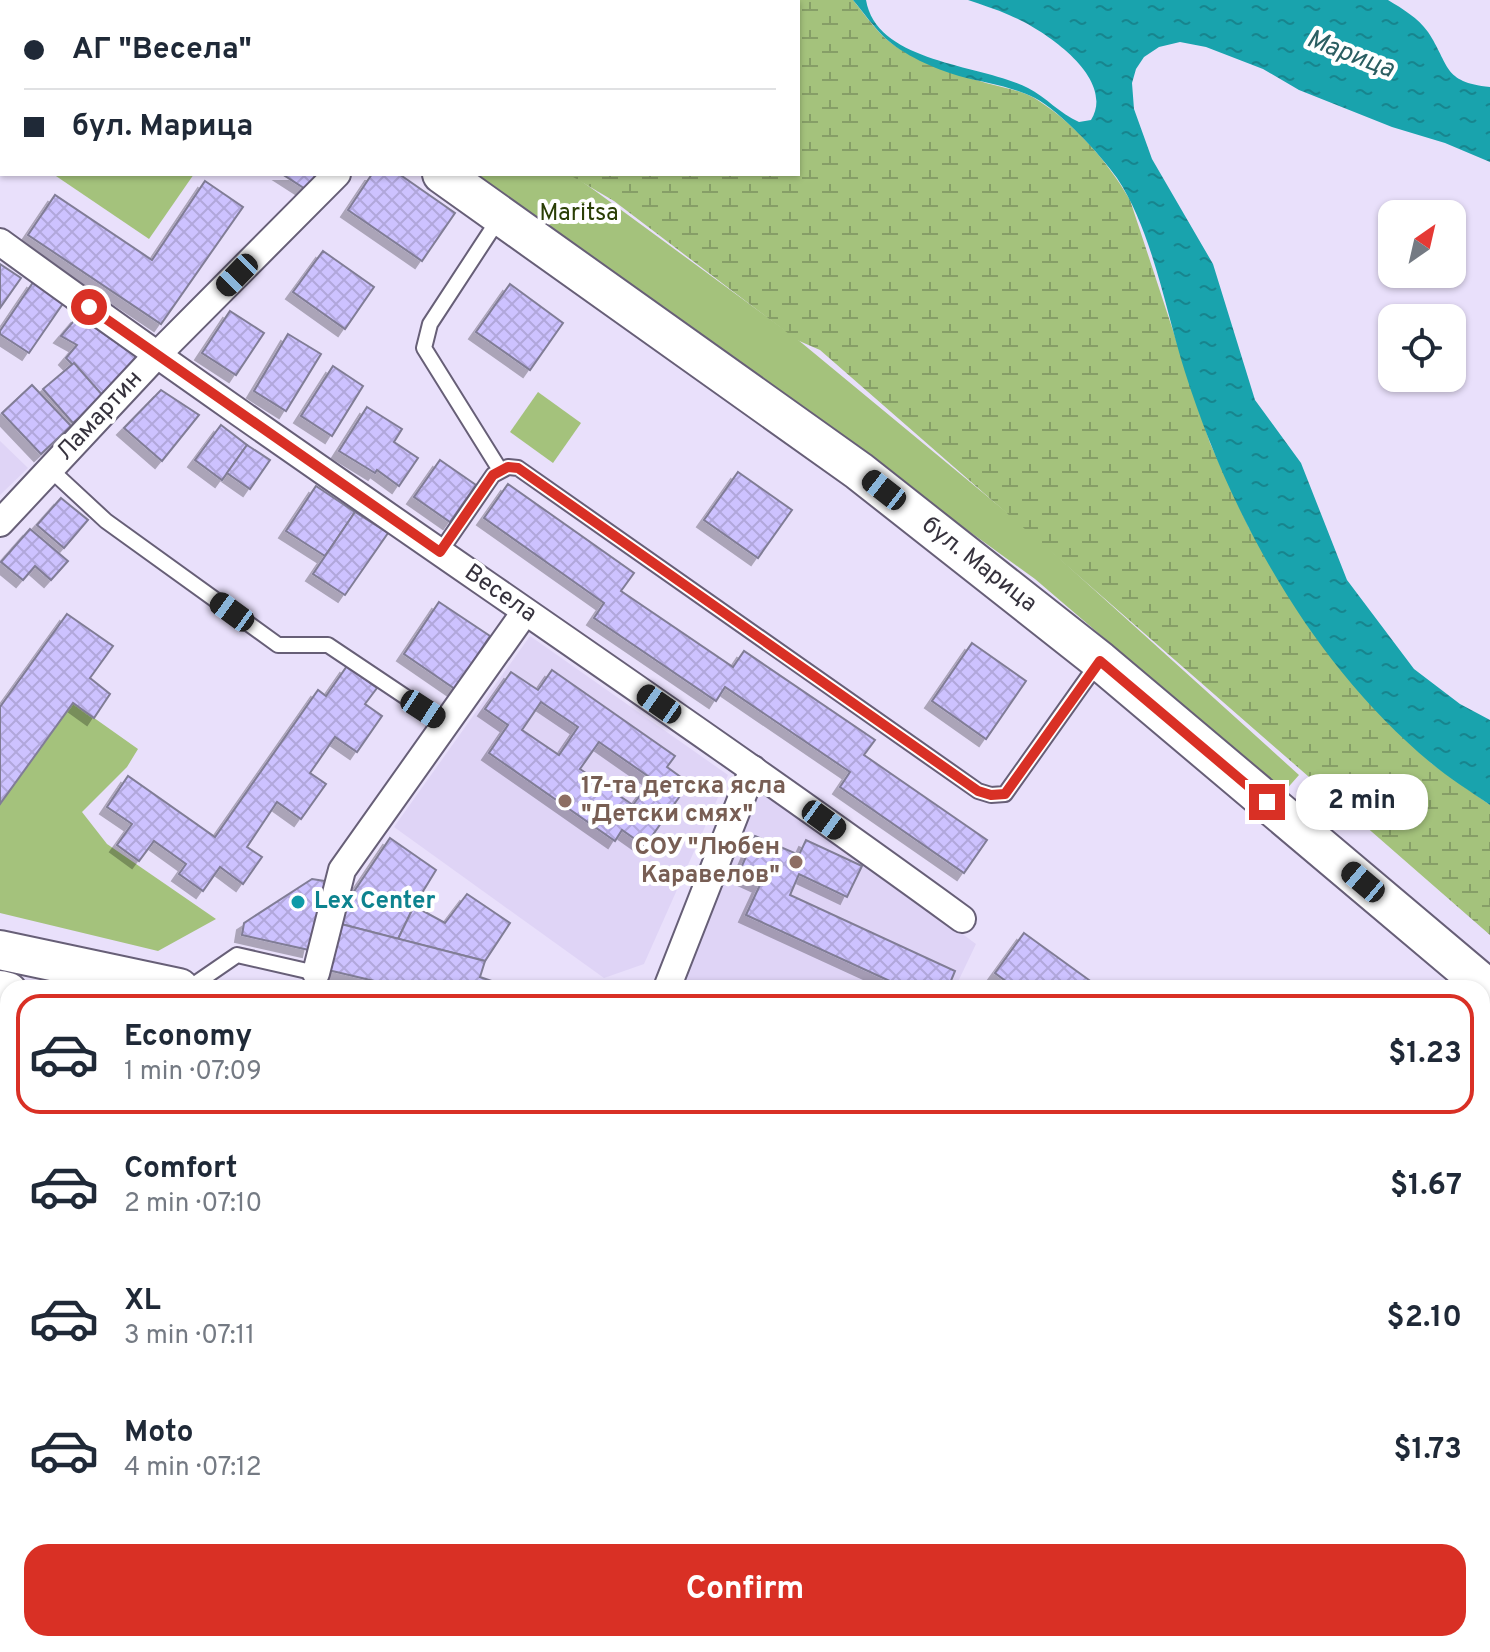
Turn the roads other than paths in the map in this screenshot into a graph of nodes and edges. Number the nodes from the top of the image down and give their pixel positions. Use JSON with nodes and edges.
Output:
{"nodes":[{"id":1,"x":335,"y":176,"type":"edge"},
{"id":2,"x":445,"y":176,"type":"edge"},
{"id":3,"x":501,"y":217,"type":"junction"},
{"id":4,"x":0,"y":242,"type":"edge"},
{"id":5,"x":156,"y":356,"type":"junction"},
{"id":6,"x":51,"y":470,"type":"junction"},
{"id":7,"x":500,"y":470,"type":"junction"},
{"id":8,"x":0,"y":523,"type":"edge"},
{"id":9,"x":440,"y":552,"type":"junction"},
{"id":10,"x":525,"y":612,"type":"junction"},
{"id":11,"x":1100,"y":661,"type":"junction"},
{"id":12,"x":446,"y":724,"type":"junction"},
{"id":13,"x":753,"y":769,"type":"junction"},
{"id":14,"x":962,"y":919,"type":"dead end"},
{"id":15,"x":0,"y":950,"type":"edge"},
{"id":16,"x":316,"y":973,"type":"joint"},
{"id":17,"x":141,"y":980,"type":"edge"},
{"id":18,"x":201,"y":980,"type":"edge"},
{"id":19,"x":670,"y":980,"type":"edge"},
{"id":20,"x":1478,"y":980,"type":"edge"}],
"edges":[{"from":1,"to":5,"type":"street","name":"Ламартин"},
{"from":2,"to":3,"type":"street","name":"бул. Марица"},
{"from":3,"to":7,"type":"lane"},
{"from":3,"to":11,"type":"street","name":"бул. Марица"},
{"from":4,"to":5,"type":"street","name":"Весела"},
{"from":5,"to":6,"type":"street","name":"Ламартин"},
{"from":5,"to":9,"type":"street","name":"Весела"},
{"from":6,"to":8,"type":"street","name":"Ламартин"},
{"from":6,"to":12,"type":"lane"},
{"from":7,"to":9,"type":"lane"},
{"from":7,"to":11,"type":"lane"},
{"from":9,"to":10,"type":"street","name":"Весела"},
{"from":10,"to":12,"type":"street"},
{"from":10,"to":13,"type":"street","name":"Весела"},
{"from":11,"to":20,"type":"street","name":"бул. Марица"},
{"from":12,"to":16,"type":"street"},
{"from":13,"to":14,"type":"street","name":"Весела"},
{"from":13,"to":19,"type":"street"},
{"from":15,"to":17,"type":"street"},
{"from":16,"to":18,"type":"lane"}]}
